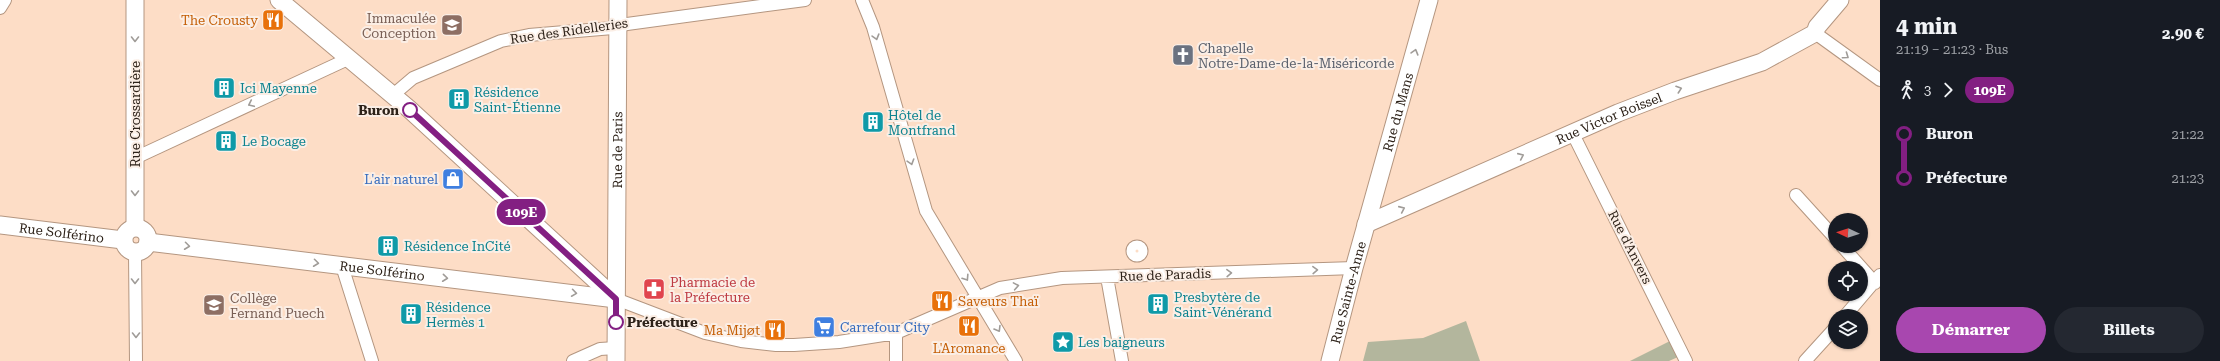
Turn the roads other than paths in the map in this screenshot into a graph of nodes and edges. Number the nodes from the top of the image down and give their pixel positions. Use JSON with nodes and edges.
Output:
{"nodes":[{"id":1,"x":5,"y":0,"type":"edge"},
{"id":2,"x":135,"y":0,"type":"edge"},
{"id":3,"x":279,"y":0,"type":"edge"},
{"id":4,"x":618,"y":0,"type":"edge"},
{"id":5,"x":804,"y":0,"type":"edge"},
{"id":6,"x":862,"y":0,"type":"edge"},
{"id":7,"x":1429,"y":0,"type":"edge"},
{"id":8,"x":1840,"y":0,"type":"edge"},
{"id":9,"x":0,"y":8,"type":"edge"},
{"id":10,"x":618,"y":27,"type":"junction"},
{"id":11,"x":1815,"y":33,"type":"junction"},
{"id":12,"x":350,"y":58,"type":"junction"},
{"id":13,"x":1880,"y":80,"type":"edge"},
{"id":14,"x":393,"y":95,"type":"junction"},
{"id":15,"x":1573,"y":134,"type":"junction"},
{"id":16,"x":135,"y":158,"type":"junction"},
{"id":17,"x":1796,"y":195,"type":"dead end"},
{"id":18,"x":1366,"y":224,"type":"junction"},
{"id":19,"x":0,"y":225,"type":"edge"},
{"id":20,"x":135,"y":227,"type":"junction"},
{"id":21,"x":1828,"y":230,"type":"edge"},
{"id":22,"x":123,"y":240,"type":"junction"},
{"id":23,"x":142,"y":247,"type":"junction"},
{"id":24,"x":1849,"y":253,"type":"edge"},
{"id":25,"x":1136,"y":256,"type":"dead end"},
{"id":26,"x":342,"y":266,"type":"junction"},
{"id":27,"x":1354,"y":268,"type":"junction"},
{"id":28,"x":1138,"y":275,"type":"junction"},
{"id":29,"x":1107,"y":277,"type":"junction"},
{"id":30,"x":1877,"y":279,"type":"edge"},
{"id":31,"x":979,"y":297,"type":"junction"},
{"id":32,"x":616,"y":299,"type":"junction"},
{"id":33,"x":1852,"y":309,"type":"edge"},
{"id":34,"x":896,"y":333,"type":"junction"},
{"id":35,"x":1828,"y":336,"type":"edge"},
{"id":36,"x":616,"y":354,"type":"edge"},
{"id":37,"x":1122,"y":359,"type":"edge"},
{"id":38,"x":136,"y":361,"type":"edge"},
{"id":39,"x":372,"y":361,"type":"edge"},
{"id":40,"x":573,"y":361,"type":"edge"},
{"id":41,"x":896,"y":361,"type":"edge"},
{"id":42,"x":1016,"y":361,"type":"edge"},
{"id":43,"x":1330,"y":361,"type":"edge"},
{"id":44,"x":1686,"y":361,"type":"edge"},
{"id":45,"x":1805,"y":361,"type":"edge"}],
"edges":[{"from":1,"to":9,"type":"street"},
{"from":2,"to":16,"type":"street","name":"Rue Crossardière","one_way":true},
{"from":3,"to":12,"type":"street"},
{"from":4,"to":10,"type":"street","name":"Rue de Paris"},
{"from":5,"to":10,"type":"street","name":"Rue des Ridelleries"},
{"from":6,"to":31,"type":"street","one_way":true},
{"from":18,"to":7,"type":"street","name":"Rue du Mans","one_way":true},
{"from":8,"to":11,"type":"street","name":"Rue Victor Boissel"},
{"from":10,"to":14,"type":"street","name":"Rue des Ridelleries"},
{"from":10,"to":32,"type":"street","name":"Rue de Paris"},
{"from":11,"to":13,"type":"street","one_way":true},
{"from":15,"to":11,"type":"street","name":"Rue Victor Boissel","one_way":true},
{"from":12,"to":14,"type":"street"},
{"from":12,"to":16,"type":"street","one_way":true},
{"from":14,"to":32,"type":"street"},
{"from":18,"to":15,"type":"street","name":"Rue Victor Boissel","one_way":true},
{"from":15,"to":44,"type":"street","name":"Rue d'Anvers"},
{"from":16,"to":20,"type":"street","name":"Rue Crossardière","one_way":true},
{"from":17,"to":21,"type":"street"},
{"from":18,"to":27,"type":"street","name":"Rue Sainte-Anne"},
{"from":19,"to":22,"type":"street","name":"Rue Solférino"},
{"from":20,"to":22,"type":"street"},
{"from":20,"to":23,"type":"street"},
{"from":22,"to":23,"type":"street"},
{"from":23,"to":26,"type":"street","name":"Rue Solférino","one_way":true},
{"from":23,"to":38,"type":"street","one_way":true},
{"from":24,"to":30,"type":"street"},
{"from":25,"to":28,"type":"street"},
{"from":26,"to":32,"type":"street","name":"Rue Solférino","one_way":true},
{"from":26,"to":39,"type":"street"},
{"from":28,"to":27,"type":"street","name":"Rue de Paradis","one_way":true},
{"from":27,"to":43,"type":"street","name":"Rue Sainte-Anne"},
{"from":28,"to":29,"type":"street","name":"Rue de Paradis"},
{"from":31,"to":29,"type":"street","name":"Rue de Paradis","one_way":true},
{"from":29,"to":37,"type":"street"},
{"from":30,"to":33,"type":"street"},
{"from":31,"to":34,"type":"street","name":"Rue de Paradis"},
{"from":31,"to":42,"type":"street","one_way":true},
{"from":32,"to":34,"type":"street","name":"Rue de Paradis"},
{"from":32,"to":36,"type":"street","name":"Rue de Paris"},
{"from":34,"to":41,"type":"street"},
{"from":35,"to":45,"type":"street"},
{"from":36,"to":40,"type":"street"}]}
